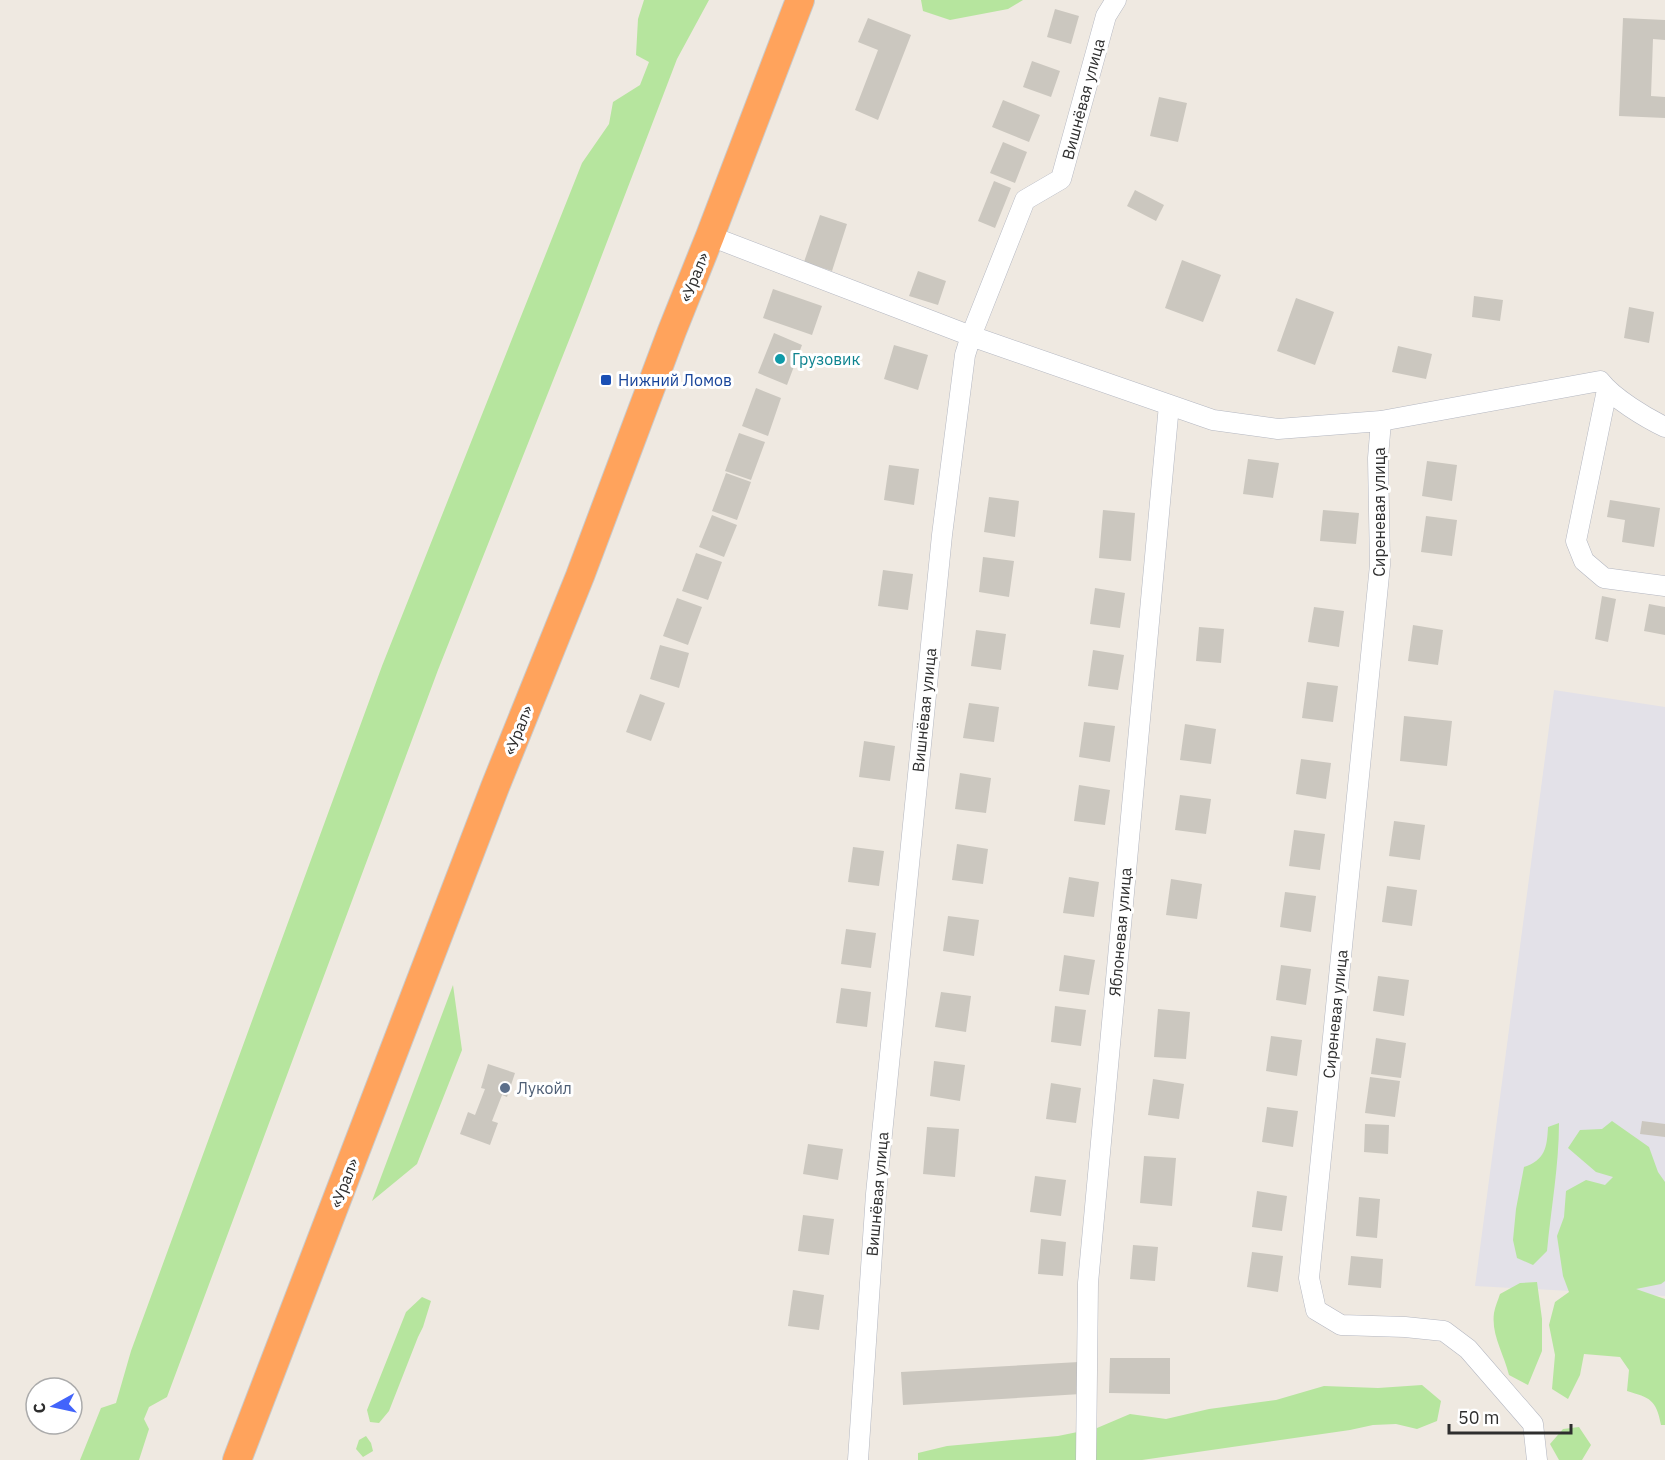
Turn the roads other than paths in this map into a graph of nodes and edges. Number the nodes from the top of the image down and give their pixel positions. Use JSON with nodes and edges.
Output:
{"nodes":[{"id":1,"x":800,"y":0,"type":"edge"},
{"id":2,"x":1116,"y":0,"type":"edge"},
{"id":3,"x":710,"y":236,"type":"junction"},
{"id":4,"x":971,"y":336,"type":"junction"},
{"id":5,"x":1604,"y":386,"type":"junction"},
{"id":6,"x":1169,"y":405,"type":"junction"},
{"id":7,"x":1381,"y":421,"type":"junction"},
{"id":8,"x":1665,"y":427,"type":"edge"},
{"id":9,"x":1665,"y":586,"type":"edge"},
{"id":10,"x":237,"y":1460,"type":"edge"},
{"id":11,"x":858,"y":1460,"type":"edge"},
{"id":12,"x":1086,"y":1460,"type":"edge"},
{"id":13,"x":1537,"y":1460,"type":"edge"}],
"edges":[{"from":1,"to":3,"type":"highway","name":"«Урал»"},
{"from":2,"to":4,"type":"street","name":"Вишнёвая улица"},
{"from":3,"to":4,"type":"street"},
{"from":3,"to":10,"type":"highway","name":"«Урал»"},
{"from":4,"to":6,"type":"street"},
{"from":4,"to":11,"type":"street","name":"Вишнёвая улица"},
{"from":5,"to":7,"type":"street"},
{"from":5,"to":8,"type":"street"},
{"from":5,"to":9,"type":"street"},
{"from":6,"to":7,"type":"street"},
{"from":6,"to":12,"type":"street","name":"Яблоневая улица"},
{"from":7,"to":13,"type":"street","name":"Сиреневая улица"}]}
